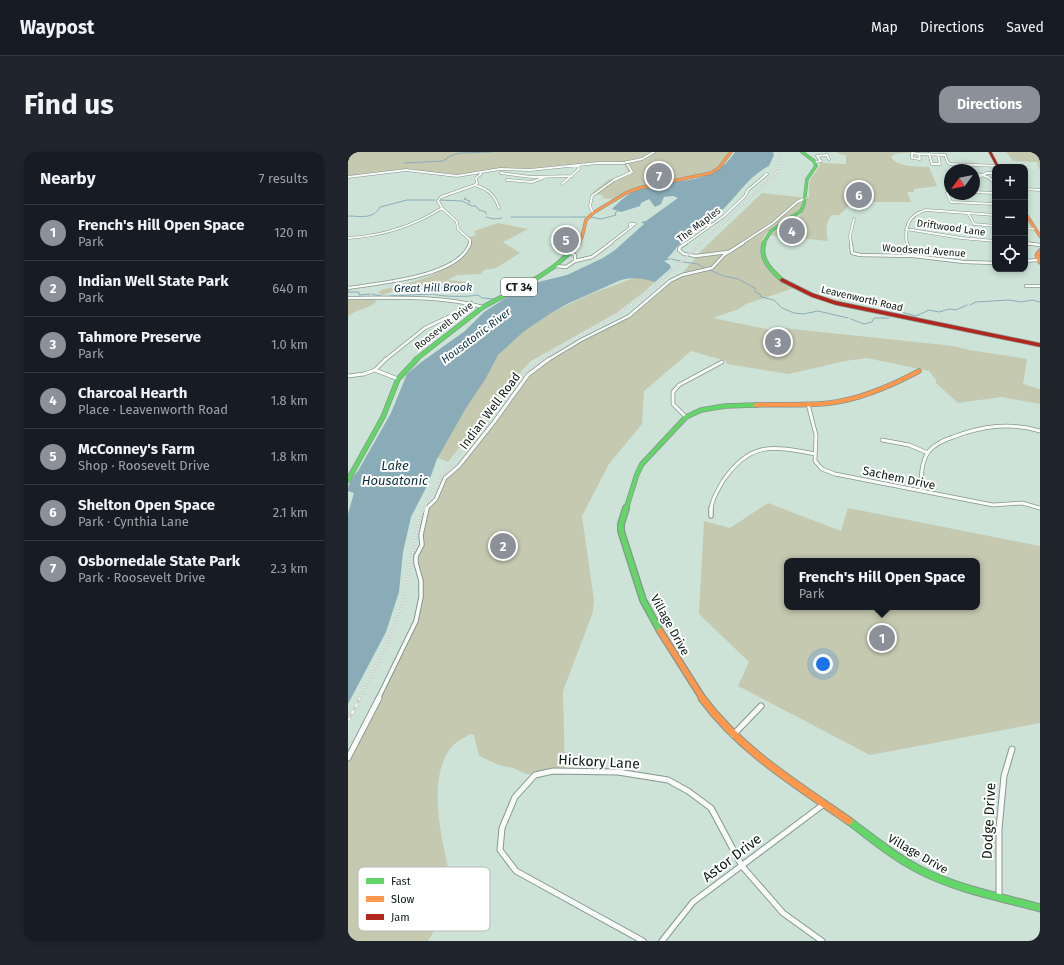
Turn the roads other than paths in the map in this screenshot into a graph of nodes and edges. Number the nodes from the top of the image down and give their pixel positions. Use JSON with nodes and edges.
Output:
{"nodes":[{"id":1,"x":654,"y":152,"type":"edge"},
{"id":2,"x":731,"y":152,"type":"edge"},
{"id":3,"x":802,"y":152,"type":"edge"},
{"id":4,"x":990,"y":152,"type":"edge"},
{"id":5,"x":919,"y":154,"type":"junction"},
{"id":6,"x":929,"y":154,"type":"junction"},
{"id":7,"x":938,"y":155,"type":"junction"},
{"id":8,"x":829,"y":159,"type":"dead end"},
{"id":9,"x":915,"y":159,"type":"junction"},
{"id":10,"x":626,"y":162,"type":"junction"},
{"id":11,"x":815,"y":162,"type":"junction"},
{"id":12,"x":916,"y":163,"type":"dead end"},
{"id":13,"x":996,"y":164,"type":"edge"},
{"id":14,"x":578,"y":165,"type":"junction"},
{"id":15,"x":992,"y":167,"type":"edge"},
{"id":16,"x":500,"y":169,"type":"junction"},
{"id":17,"x":482,"y":173,"type":"junction"},
{"id":18,"x":501,"y":173,"type":"junction"},
{"id":19,"x":992,"y":173,"type":"edge"},
{"id":20,"x":765,"y":175,"type":"dead end"},
{"id":21,"x":982,"y":175,"type":"joint"},
{"id":22,"x":502,"y":176,"type":"dead end"},
{"id":23,"x":572,"y":176,"type":"junction"},
{"id":24,"x":348,"y":177,"type":"edge"},
{"id":25,"x":545,"y":178,"type":"junction"},
{"id":26,"x":992,"y":179,"type":"edge"},
{"id":27,"x":507,"y":180,"type":"dead end"},
{"id":28,"x":562,"y":184,"type":"dead end"},
{"id":29,"x":475,"y":185,"type":"junction"},
{"id":30,"x":1028,"y":189,"type":"edge"},
{"id":31,"x":1040,"y":190,"type":"edge"},
{"id":32,"x":980,"y":192,"type":"edge"},
{"id":33,"x":992,"y":193,"type":"edge"},
{"id":34,"x":806,"y":198,"type":"junction"},
{"id":35,"x":950,"y":200,"type":"edge"},
{"id":36,"x":992,"y":204,"type":"edge"},
{"id":37,"x":442,"y":208,"type":"junction"},
{"id":38,"x":499,"y":208,"type":"dead end"},
{"id":39,"x":593,"y":213,"type":"junction"},
{"id":40,"x":968,"y":213,"type":"junction"},
{"id":41,"x":992,"y":215,"type":"edge"},
{"id":42,"x":1028,"y":218,"type":"edge"},
{"id":43,"x":854,"y":219,"type":"dead end"},
{"id":44,"x":630,"y":226,"type":"dead end"},
{"id":45,"x":992,"y":226,"type":"edge"},
{"id":46,"x":906,"y":229,"type":"junction"},
{"id":47,"x":1037,"y":230,"type":"edge"},
{"id":48,"x":1040,"y":236,"type":"edge"},
{"id":49,"x":348,"y":238,"type":"edge"},
{"id":50,"x":992,"y":241,"type":"edge"},
{"id":51,"x":1028,"y":243,"type":"edge"},
{"id":52,"x":1040,"y":245,"type":"edge"},
{"id":53,"x":1040,"y":251,"type":"edge"},
{"id":54,"x":728,"y":252,"type":"junction"},
{"id":55,"x":570,"y":253,"type":"junction"},
{"id":56,"x":910,"y":256,"type":"junction"},
{"id":57,"x":575,"y":260,"type":"junction"},
{"id":58,"x":1028,"y":261,"type":"edge"},
{"id":59,"x":1039,"y":261,"type":"edge"},
{"id":60,"x":992,"y":263,"type":"edge"},
{"id":61,"x":555,"y":266,"type":"junction"},
{"id":62,"x":1026,"y":286,"type":"dead end"},
{"id":63,"x":1040,"y":286,"type":"edge"},
{"id":64,"x":348,"y":288,"type":"edge"},
{"id":65,"x":348,"y":298,"type":"edge"},
{"id":66,"x":471,"y":303,"type":"junction"},
{"id":67,"x":484,"y":307,"type":"junction"},
{"id":68,"x":1040,"y":345,"type":"edge"},
{"id":69,"x":722,"y":362,"type":"dead end"},
{"id":70,"x":375,"y":370,"type":"junction"},
{"id":71,"x":919,"y":371,"type":"dead end"},
{"id":72,"x":348,"y":376,"type":"edge"},
{"id":73,"x":398,"y":379,"type":"junction"},
{"id":74,"x":808,"y":404,"type":"junction"},
{"id":75,"x":686,"y":417,"type":"junction"},
{"id":76,"x":1040,"y":430,"type":"edge"},
{"id":77,"x":882,"y":440,"type":"dead end"},
{"id":78,"x":928,"y":452,"type":"junction"},
{"id":79,"x":815,"y":454,"type":"junction"},
{"id":80,"x":348,"y":480,"type":"edge"},
{"id":81,"x":920,"y":490,"type":"junction"},
{"id":82,"x":1040,"y":508,"type":"edge"},
{"id":83,"x":711,"y":516,"type":"dead end"},
{"id":84,"x":761,"y":706,"type":"dead end"},
{"id":85,"x":733,"y":735,"type":"junction"},
{"id":86,"x":1012,"y":749,"type":"dead end"},
{"id":87,"x":348,"y":758,"type":"edge"},
{"id":88,"x":825,"y":804,"type":"junction"},
{"id":89,"x":742,"y":866,"type":"junction"},
{"id":90,"x":999,"y":896,"type":"junction"},
{"id":91,"x":1040,"y":908,"type":"edge"},
{"id":92,"x":643,"y":941,"type":"edge"},
{"id":93,"x":662,"y":941,"type":"edge"},
{"id":94,"x":822,"y":941,"type":"edge"}],
"edges":[{"from":1,"to":10,"type":"street"},
{"from":2,"to":39,"type":"main road","name":"Roosevelt Drive","number":"CT 34"},
{"from":3,"to":11,"type":"main road"},
{"from":4,"to":13,"type":"main road"},
{"from":5,"to":6,"type":"street"},
{"from":5,"to":9,"type":"street"},
{"from":5,"to":9,"type":"street"},
{"from":6,"to":7,"type":"street"},
{"from":6,"to":7,"type":"street"},
{"from":7,"to":15,"type":"street"},
{"from":8,"to":11,"type":"street"},
{"from":9,"to":12,"type":"street"},
{"from":10,"to":14,"type":"street"},
{"from":10,"to":39,"type":"street"},
{"from":11,"to":34,"type":"main road"},
{"from":14,"to":16,"type":"street"},
{"from":14,"to":23,"type":"street"},
{"from":16,"to":17,"type":"street"},
{"from":16,"to":18,"type":"street"},
{"from":17,"to":24,"type":"street"},
{"from":17,"to":29,"type":"street"},
{"from":18,"to":22,"type":"street"},
{"from":18,"to":25,"type":"street"},
{"from":19,"to":21,"type":"street"},
{"from":20,"to":54,"type":"street","name":"The Maples"},
{"from":21,"to":26,"type":"street"},
{"from":23,"to":25,"type":"street"},
{"from":23,"to":28,"type":"street"},
{"from":25,"to":27,"type":"street"},
{"from":29,"to":37,"type":"street"},
{"from":29,"to":38,"type":"street"},
{"from":30,"to":31,"type":"street"},
{"from":32,"to":33,"type":"street"},
{"from":34,"to":54,"type":"street","name":"Indian Well Road"},
{"from":34,"to":68,"type":"main road","name":"Leavenworth Road"},
{"from":35,"to":36,"type":"street"},
{"from":37,"to":49,"type":"street"},
{"from":37,"to":64,"type":"street"},
{"from":39,"to":55,"type":"main road","name":"Roosevelt Drive","number":"CT 34"},
{"from":40,"to":41,"type":"street"},
{"from":40,"to":45,"type":"street"},
{"from":40,"to":46,"type":"street"},
{"from":42,"to":47,"type":"main road"},
{"from":43,"to":56,"type":"street","name":"Woodsend Avenue"},
{"from":44,"to":57,"type":"street"},
{"from":46,"to":50,"type":"street","name":"Driftwood Lane"},
{"from":46,"to":56,"type":"street"},
{"from":47,"to":48,"type":"main road"},
{"from":51,"to":52,"type":"street"},
{"from":53,"to":59,"type":"main road"},
{"from":54,"to":87,"type":"street","name":"Indian Well Road"},
{"from":55,"to":57,"type":"street"},
{"from":55,"to":61,"type":"main road","name":"Roosevelt Drive","number":"CT 34"},
{"from":56,"to":60,"type":"street","name":"Woodsend Avenue"},
{"from":57,"to":61,"type":"street"},
{"from":58,"to":59,"type":"street"},
{"from":61,"to":67,"type":"main road","name":"Roosevelt Drive","number":"CT 34"},
{"from":62,"to":63,"type":"street"},
{"from":65,"to":66,"type":"street"},
{"from":66,"to":67,"type":"street"},
{"from":66,"to":70,"type":"street"},
{"from":67,"to":73,"type":"main road","name":"Roosevelt Drive","number":"CT 34"},
{"from":69,"to":75,"type":"street"},
{"from":70,"to":72,"type":"street"},
{"from":70,"to":73,"type":"street"},
{"from":71,"to":74,"type":"main road","name":"Village Drive"},
{"from":73,"to":80,"type":"main road","name":"Roosevelt Drive","number":"CT 34"},
{"from":74,"to":75,"type":"main road","name":"Village Drive"},
{"from":74,"to":79,"type":"street"},
{"from":75,"to":85,"type":"main road","name":"Village Drive"},
{"from":76,"to":78,"type":"street"},
{"from":77,"to":78,"type":"street"},
{"from":78,"to":81,"type":"street"},
{"from":79,"to":81,"type":"street","name":"Sachem Drive"},
{"from":79,"to":83,"type":"street"},
{"from":81,"to":82,"type":"street","name":"Sachem Drive"},
{"from":84,"to":85,"type":"street"},
{"from":85,"to":88,"type":"main road","name":"Village Drive"},
{"from":86,"to":90,"type":"street","name":"Dodge Drive"},
{"from":88,"to":89,"type":"street","name":"Astor Drive"},
{"from":88,"to":90,"type":"main road","name":"Village Drive"},
{"from":89,"to":92,"type":"street","name":"Hickory Lane"},
{"from":89,"to":93,"type":"street","name":"Astor Drive"},
{"from":89,"to":94,"type":"street","name":"Hickory Lane"},
{"from":90,"to":91,"type":"main road","name":"Village Drive"}]}
